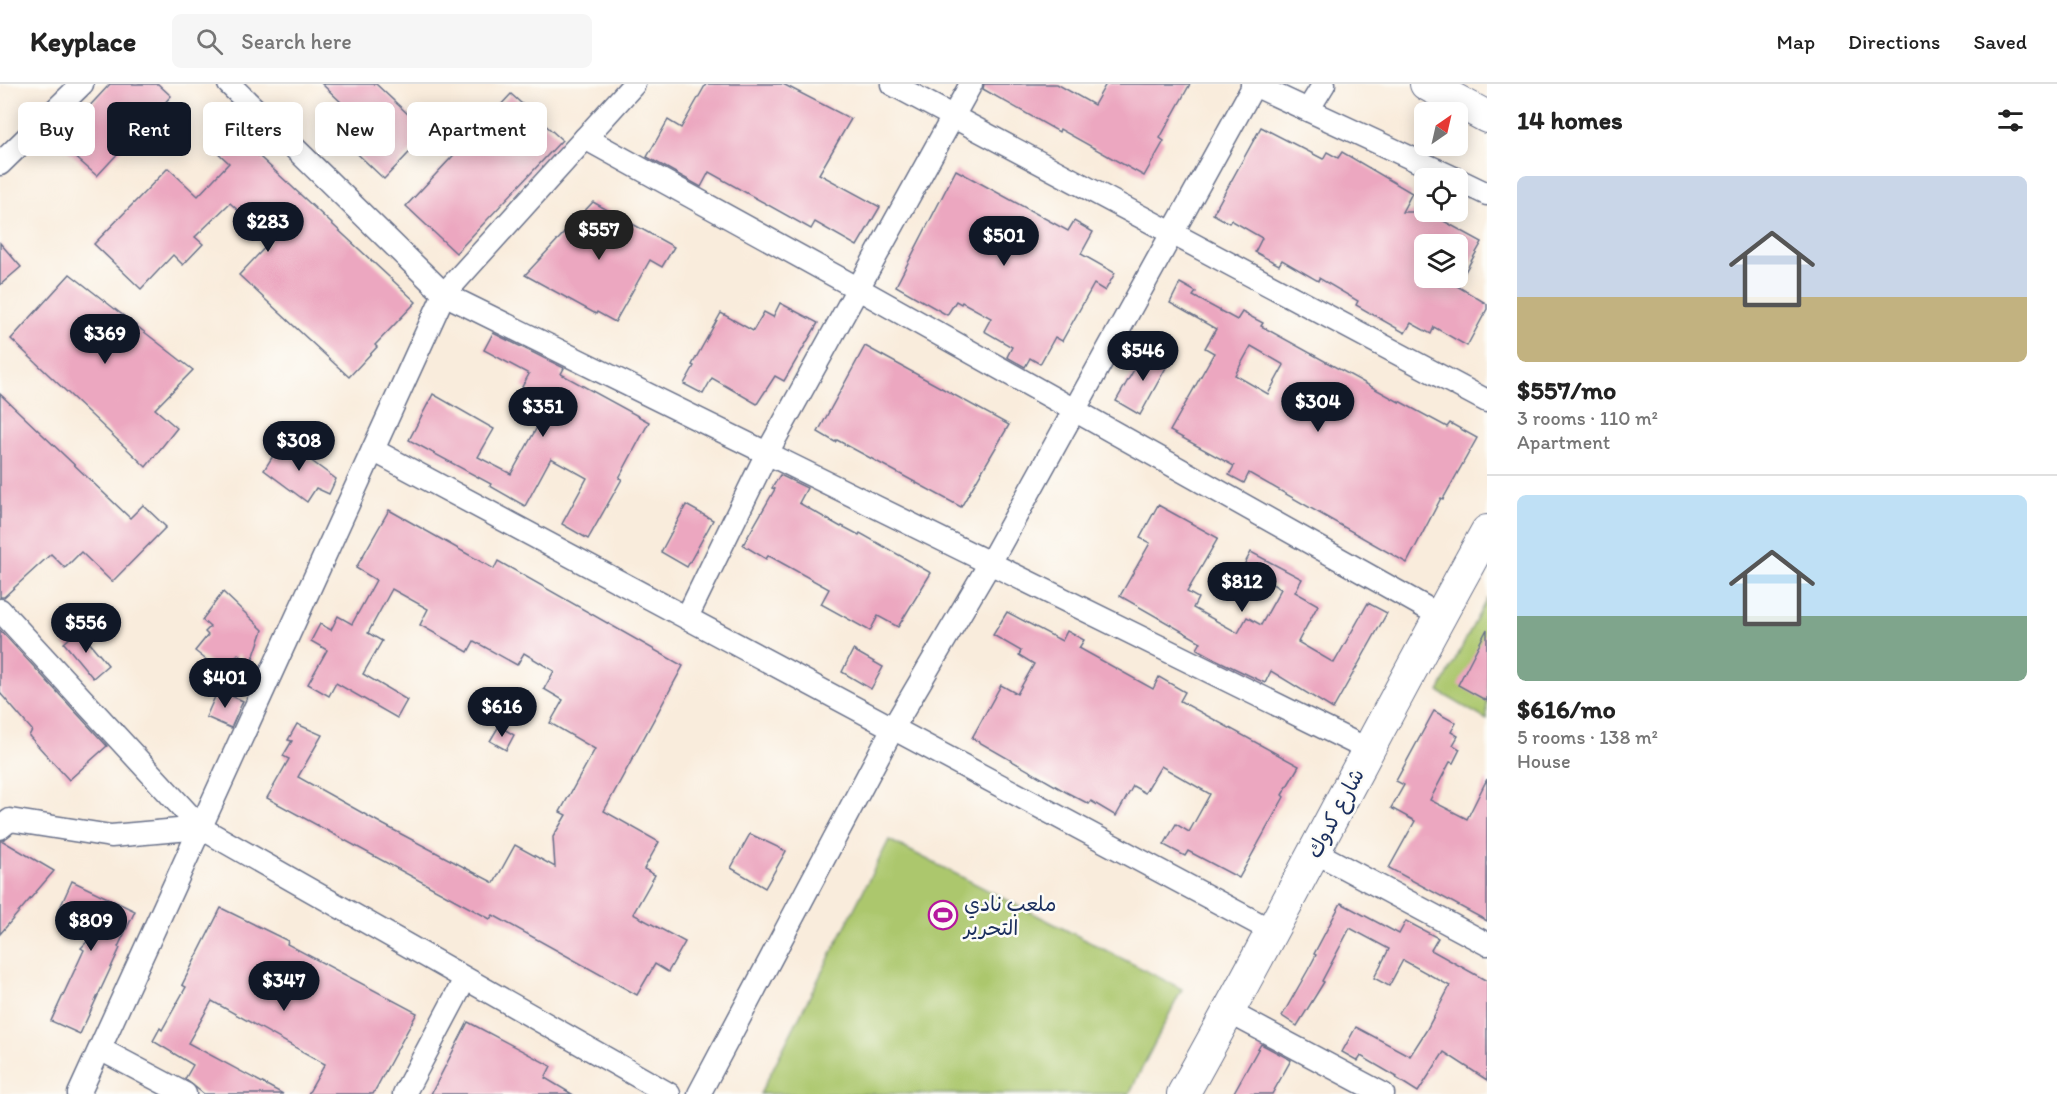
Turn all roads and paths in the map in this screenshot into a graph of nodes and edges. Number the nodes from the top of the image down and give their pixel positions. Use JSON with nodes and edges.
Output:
{"nodes":[{"id":1,"x":82,"y":84,"type":"edge"},
{"id":2,"x":229,"y":84,"type":"edge"},
{"id":3,"x":634,"y":84,"type":"edge"},
{"id":4,"x":892,"y":84,"type":"edge"},
{"id":5,"x":971,"y":84,"type":"edge"},
{"id":6,"x":1324,"y":84,"type":"edge"},
{"id":7,"x":1426,"y":84,"type":"edge"},
{"id":8,"x":1253,"y":85,"type":"edge"},
{"id":9,"x":1308,"y":111,"type":"junction"},
{"id":10,"x":954,"y":117,"type":"junction"},
{"id":11,"x":1487,"y":117,"type":"edge"},
{"id":12,"x":585,"y":138,"type":"junction"},
{"id":13,"x":0,"y":164,"type":"edge"},
{"id":14,"x":1432,"y":168,"type":"edge"},
{"id":15,"x":1468,"y":185,"type":"edge"},
{"id":16,"x":1487,"y":194,"type":"edge"},
{"id":17,"x":1172,"y":233,"type":"junction"},
{"id":18,"x":857,"y":288,"type":"junction"},
{"id":19,"x":444,"y":294,"type":"junction"},
{"id":20,"x":1487,"y":402,"type":"edge"},
{"id":21,"x":1074,"y":411,"type":"junction"},
{"id":22,"x":373,"y":450,"type":"junction"},
{"id":23,"x":767,"y":453,"type":"junction"},
{"id":24,"x":1484,"y":545,"type":"edge"},
{"id":25,"x":990,"y":563,"type":"junction"},
{"id":26,"x":0,"y":610,"type":"edge"},
{"id":27,"x":1439,"y":615,"type":"junction"},
{"id":28,"x":687,"y":617,"type":"junction"},
{"id":29,"x":893,"y":728,"type":"junction"},
{"id":30,"x":1369,"y":750,"type":"junction"},
{"id":31,"x":0,"y":828,"type":"edge"},
{"id":32,"x":201,"y":828,"type":"junction"},
{"id":33,"x":1315,"y":852,"type":"junction"},
{"id":34,"x":1272,"y":931,"type":"junction"},
{"id":35,"x":1487,"y":944,"type":"edge"},
{"id":36,"x":465,"y":979,"type":"junction"},
{"id":37,"x":1229,"y":1012,"type":"junction"},
{"id":38,"x":100,"y":1049,"type":"junction"},
{"id":39,"x":80,"y":1094,"type":"edge"},
{"id":40,"x":186,"y":1094,"type":"edge"},
{"id":41,"x":404,"y":1094,"type":"edge"},
{"id":42,"x":669,"y":1094,"type":"edge"},
{"id":43,"x":699,"y":1094,"type":"edge"},
{"id":44,"x":1183,"y":1094,"type":"edge"},
{"id":45,"x":1383,"y":1094,"type":"edge"}],
"edges":[{"from":1,"to":13,"type":"street"},
{"from":2,"to":19,"type":"street"},
{"from":3,"to":12,"type":"street"},
{"from":4,"to":10,"type":"street"},
{"from":5,"to":10,"type":"street"},
{"from":6,"to":9,"type":"street"},
{"from":7,"to":11,"type":"street"},
{"from":8,"to":9,"type":"street"},
{"from":8,"to":17,"type":"street"},
{"from":9,"to":14,"type":"street"},
{"from":10,"to":17,"type":"street"},
{"from":10,"to":18,"type":"street"},
{"from":12,"to":18,"type":"street"},
{"from":12,"to":19,"type":"street"},
{"from":15,"to":16,"type":"street"},
{"from":17,"to":20,"type":"street"},
{"from":17,"to":21,"type":"street"},
{"from":18,"to":21,"type":"street"},
{"from":18,"to":23,"type":"street"},
{"from":19,"to":22,"type":"street"},
{"from":19,"to":23,"type":"street"},
{"from":21,"to":25,"type":"street"},
{"from":21,"to":27,"type":"street"},
{"from":22,"to":28,"type":"street"},
{"from":22,"to":32,"type":"street"},
{"from":23,"to":25,"type":"street"},
{"from":23,"to":28,"type":"street"},
{"from":24,"to":27,"type":"street","name":"شارع كدوك"},
{"from":25,"to":29,"type":"street"},
{"from":25,"to":30,"type":"street"},
{"from":26,"to":32,"type":"street"},
{"from":27,"to":30,"type":"street","name":"شارع كدوك"},
{"from":28,"to":29,"type":"street"},
{"from":29,"to":34,"type":"street"},
{"from":29,"to":43,"type":"street"},
{"from":30,"to":33,"type":"street","name":"شارع كدوك"},
{"from":31,"to":32,"type":"street"},
{"from":32,"to":36,"type":"street"},
{"from":32,"to":38,"type":"street"},
{"from":33,"to":34,"type":"street","name":"شارع كدوك"},
{"from":33,"to":35,"type":"street"},
{"from":34,"to":37,"type":"street","name":"شارع كدوك"},
{"from":36,"to":41,"type":"street"},
{"from":36,"to":42,"type":"street"},
{"from":37,"to":44,"type":"street","name":"شارع كدوك"},
{"from":37,"to":45,"type":"street"},
{"from":38,"to":39,"type":"street"},
{"from":38,"to":40,"type":"street"}]}
